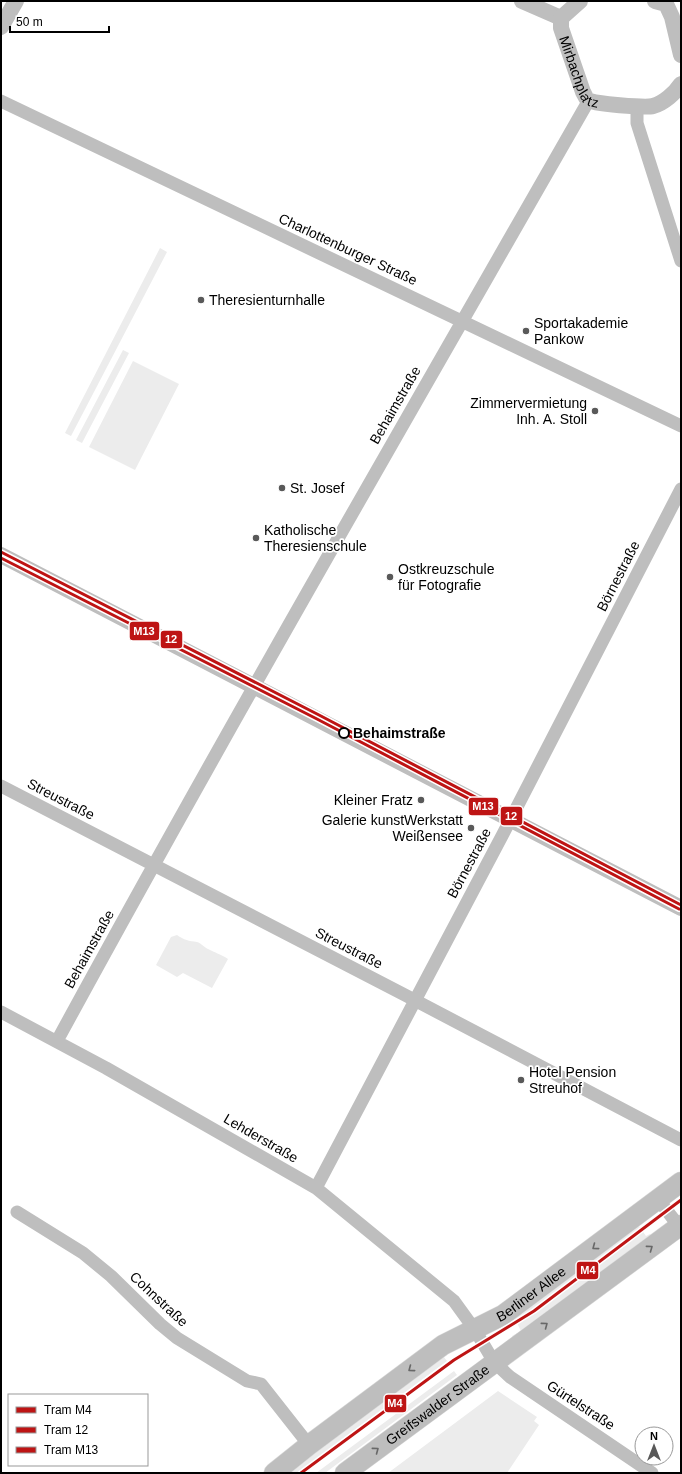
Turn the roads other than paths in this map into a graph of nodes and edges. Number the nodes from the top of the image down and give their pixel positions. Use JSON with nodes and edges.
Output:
{"nodes":[{"id":1,"x":16,"y":1,"type":"edge"},
{"id":2,"x":522,"y":1,"type":"edge"},
{"id":3,"x":580,"y":1,"type":"edge"},
{"id":4,"x":664,"y":2,"type":"edge"},
{"id":5,"x":561,"y":18,"type":"junction"},
{"id":6,"x":1,"y":27,"type":"edge"},
{"id":7,"x":681,"y":56,"type":"edge"},
{"id":8,"x":681,"y":84,"type":"edge"},
{"id":9,"x":589,"y":100,"type":"junction"},
{"id":10,"x":1,"y":101,"type":"edge"},
{"id":11,"x":637,"y":106,"type":"junction"},
{"id":12,"x":681,"y":261,"type":"edge"},
{"id":13,"x":462,"y":321,"type":"junction"},
{"id":14,"x":681,"y":426,"type":"edge"},
{"id":15,"x":681,"y":489,"type":"edge"},
{"id":16,"x":1,"y":556,"type":"edge"},
{"id":17,"x":254,"y":687,"type":"junction"},
{"id":18,"x":1,"y":786,"type":"edge"},
{"id":19,"x":510,"y":820,"type":"junction"},
{"id":20,"x":153,"y":865,"type":"junction"},
{"id":21,"x":681,"y":908,"type":"edge"},
{"id":22,"x":414,"y":1000,"type":"junction"},
{"id":23,"x":1,"y":1012,"type":"edge"},
{"id":24,"x":57,"y":1041,"type":"junction"},
{"id":25,"x":681,"y":1140,"type":"edge"},
{"id":26,"x":681,"y":1182,"type":"edge"},
{"id":27,"x":316,"y":1188,"type":"junction"},
{"id":28,"x":658,"y":1200,"type":"junction"},
{"id":29,"x":17,"y":1212,"type":"dead end"},
{"id":30,"x":680,"y":1227,"type":"edge"},
{"id":31,"x":475,"y":1330,"type":"junction"},
{"id":32,"x":494,"y":1362,"type":"junction"},
{"id":33,"x":309,"y":1445,"type":"junction"},
{"id":34,"x":274,"y":1473,"type":"edge"},
{"id":35,"x":344,"y":1473,"type":"edge"},
{"id":36,"x":652,"y":1473,"type":"edge"}],
"edges":[{"from":1,"to":6,"type":"street"},
{"from":2,"to":5,"type":"street"},
{"from":3,"to":5,"type":"street","name":"Mirbachplatz"},
{"from":4,"to":7,"type":"street"},
{"from":5,"to":9,"type":"street","name":"Mirbachplatz"},
{"from":8,"to":11,"type":"street","name":"Mirbachplatz"},
{"from":9,"to":11,"type":"street","name":"Mirbachplatz"},
{"from":9,"to":13,"type":"street","name":"Behaimstraße"},
{"from":10,"to":13,"type":"street","name":"Charlottenburger Straße"},
{"from":11,"to":12,"type":"street"},
{"from":13,"to":14,"type":"street","name":"Charlottenburger Straße"},
{"from":13,"to":17,"type":"street","name":"Behaimstraße"},
{"from":15,"to":19,"type":"street","name":"Börnestraße"},
{"from":16,"to":17,"type":"street"},
{"from":17,"to":19,"type":"street"},
{"from":17,"to":20,"type":"street","name":"Behaimstraße"},
{"from":18,"to":20,"type":"street","name":"Streustraße"},
{"from":19,"to":21,"type":"street"},
{"from":19,"to":22,"type":"street","name":"Börnestraße"},
{"from":20,"to":22,"type":"street","name":"Streustraße"},
{"from":20,"to":24,"type":"street","name":"Behaimstraße"},
{"from":22,"to":25,"type":"street","name":"Streustraße"},
{"from":22,"to":27,"type":"street","name":"Börnestraße"},
{"from":23,"to":24,"type":"street","name":"Lehderstraße"},
{"from":24,"to":27,"type":"street","name":"Lehderstraße"},
{"from":26,"to":28,"type":"main road","name":"Berliner Allee"},
{"from":27,"to":31,"type":"street","name":"Lehderstraße"},
{"from":28,"to":30,"type":"street"},
{"from":28,"to":31,"type":"main road","name":"Berliner Allee","one_way":true},
{"from":29,"to":33,"type":"street","name":"Cohnstraße"},
{"from":32,"to":30,"type":"main road","one_way":true},
{"from":31,"to":32,"type":"street","name":"Greifswalder Straße"},
{"from":31,"to":33,"type":"main road","one_way":true},
{"from":35,"to":32,"type":"main road","name":"Greifswalder Straße","one_way":true},
{"from":32,"to":36,"type":"street","name":"Gürtelstraße"},
{"from":33,"to":34,"type":"main road"}]}
